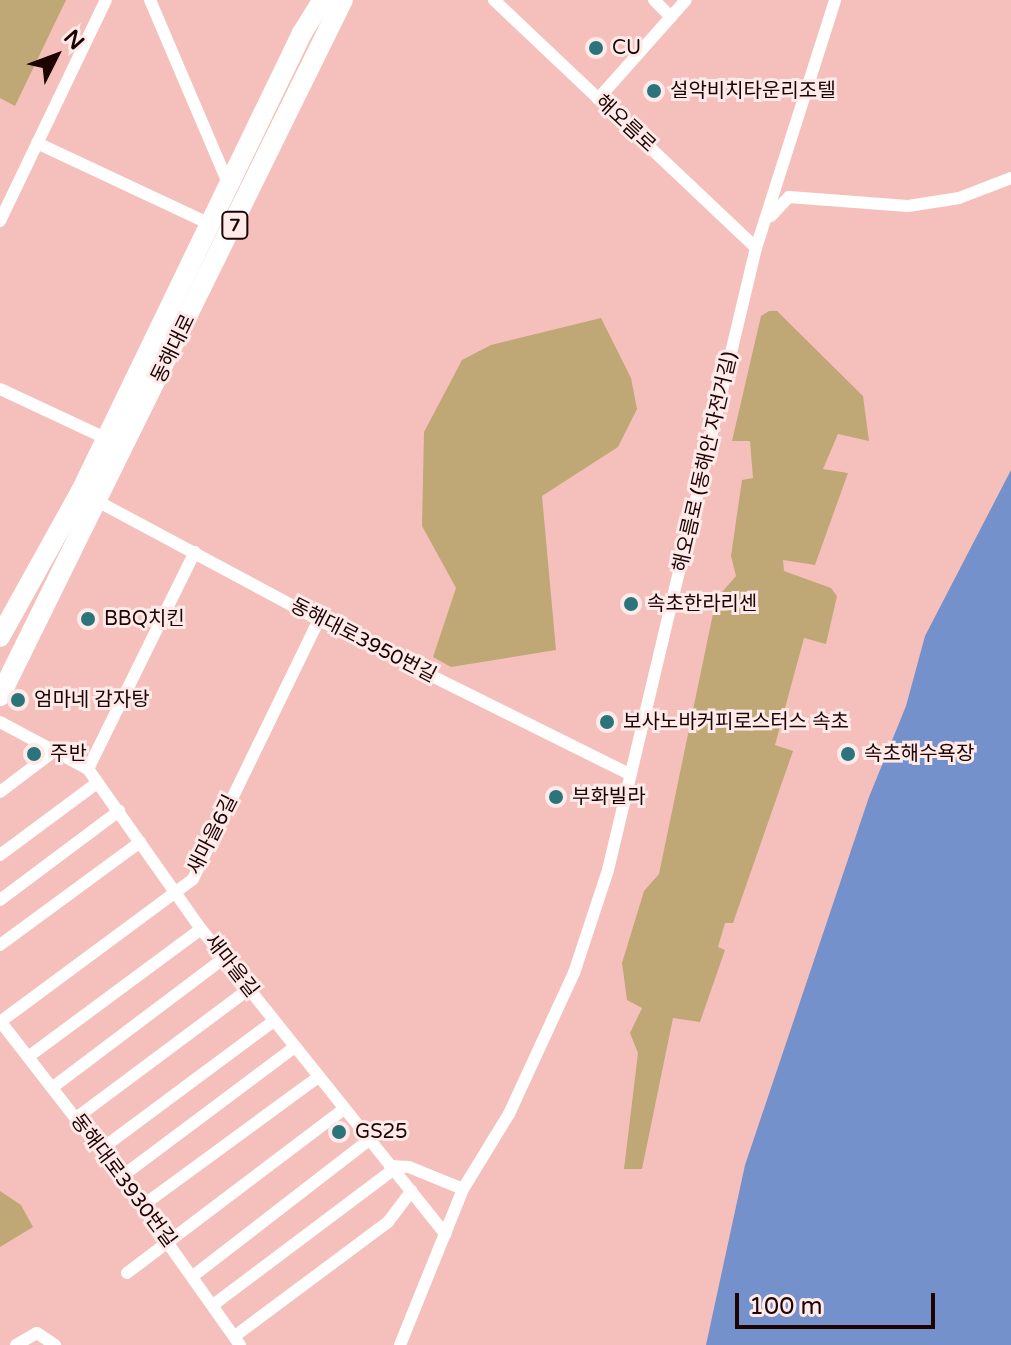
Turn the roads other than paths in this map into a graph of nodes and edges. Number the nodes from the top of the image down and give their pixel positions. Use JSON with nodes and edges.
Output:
{"nodes":[{"id":1,"x":106,"y":0,"type":"edge"},
{"id":2,"x":150,"y":0,"type":"edge"},
{"id":3,"x":313,"y":0,"type":"edge"},
{"id":4,"x":323,"y":0,"type":"edge"},
{"id":5,"x":343,"y":0,"type":"edge"},
{"id":6,"x":494,"y":0,"type":"edge"},
{"id":7,"x":654,"y":0,"type":"edge"},
{"id":8,"x":686,"y":0,"type":"edge"},
{"id":9,"x":835,"y":0,"type":"edge"},
{"id":10,"x":671,"y":17,"type":"junction"},
{"id":11,"x":302,"y":33,"type":"junction"},
{"id":12,"x":598,"y":99,"type":"junction"},
{"id":13,"x":37,"y":143,"type":"junction"},
{"id":14,"x":1011,"y":178,"type":"edge"},
{"id":15,"x":228,"y":183,"type":"junction"},
{"id":16,"x":0,"y":221,"type":"edge"},
{"id":17,"x":210,"y":224,"type":"junction"},
{"id":18,"x":756,"y":248,"type":"junction"},
{"id":19,"x":0,"y":389,"type":"edge"},
{"id":20,"x":105,"y":438,"type":"junction"},
{"id":21,"x":126,"y":448,"type":"junction"},
{"id":22,"x":99,"y":502,"type":"junction"},
{"id":23,"x":195,"y":552,"type":"junction"},
{"id":24,"x":319,"y":620,"type":"junction"},
{"id":25,"x":0,"y":637,"type":"edge"},
{"id":26,"x":0,"y":696,"type":"edge"},
{"id":27,"x":0,"y":722,"type":"edge"},
{"id":28,"x":54,"y":751,"type":"junction"},
{"id":29,"x":88,"y":769,"type":"junction"},
{"id":30,"x":631,"y":775,"type":"junction"},
{"id":31,"x":97,"y":783,"type":"junction"},
{"id":32,"x":0,"y":792,"type":"edge"},
{"id":33,"x":119,"y":811,"type":"junction"},
{"id":34,"x":140,"y":842,"type":"junction"},
{"id":35,"x":0,"y":855,"type":"edge"},
{"id":36,"x":177,"y":892,"type":"junction"},
{"id":37,"x":0,"y":900,"type":"edge"},
{"id":38,"x":201,"y":929,"type":"junction"},
{"id":39,"x":0,"y":945,"type":"edge"},
{"id":40,"x":224,"y":958,"type":"junction"},
{"id":41,"x":249,"y":989,"type":"junction"},
{"id":42,"x":274,"y":1021,"type":"junction"},
{"id":43,"x":0,"y":1022,"type":"edge"},
{"id":44,"x":295,"y":1047,"type":"junction"},
{"id":45,"x":28,"y":1057,"type":"junction"},
{"id":46,"x":318,"y":1077,"type":"junction"},
{"id":47,"x":53,"y":1087,"type":"junction"},
{"id":48,"x":344,"y":1109,"type":"junction"},
{"id":49,"x":76,"y":1118,"type":"junction"},
{"id":50,"x":369,"y":1140,"type":"junction"},
{"id":51,"x":100,"y":1150,"type":"junction"},
{"id":52,"x":392,"y":1168,"type":"junction"},
{"id":53,"x":121,"y":1177,"type":"junction"},
{"id":54,"x":463,"y":1189,"type":"junction"},
{"id":55,"x":411,"y":1191,"type":"junction"},
{"id":56,"x":142,"y":1206,"type":"junction"},
{"id":57,"x":445,"y":1234,"type":"junction"},
{"id":58,"x":169,"y":1242,"type":"junction"},
{"id":59,"x":127,"y":1273,"type":"dead end"},
{"id":60,"x":193,"y":1276,"type":"junction"},
{"id":61,"x":213,"y":1305,"type":"junction"},
{"id":62,"x":238,"y":1340,"type":"edge"},
{"id":63,"x":16,"y":1345,"type":"edge"},
{"id":64,"x":55,"y":1345,"type":"edge"},
{"id":65,"x":400,"y":1345,"type":"edge"}],
"edges":[{"from":1,"to":13,"type":"street"},
{"from":2,"to":15,"type":"street"},
{"from":3,"to":11,"type":"main road","name":"동해대로","number":"7"},
{"from":4,"to":11,"type":"main road","name":"동해대로","number":"7"},
{"from":5,"to":21,"type":"main road","name":"동해대로","number":"7"},
{"from":6,"to":12,"type":"street","name":"해오름로"},
{"from":7,"to":10,"type":"street"},
{"from":8,"to":10,"type":"street"},
{"from":9,"to":18,"type":"street"},
{"from":10,"to":12,"type":"street"},
{"from":11,"to":15,"type":"main road","name":"동해대로","number":"7"},
{"from":12,"to":18,"type":"street","name":"해오름로"},
{"from":13,"to":16,"type":"street"},
{"from":13,"to":17,"type":"street"},
{"from":14,"to":18,"type":"street"},
{"from":15,"to":17,"type":"main road","name":"동해대로","number":"7"},
{"from":17,"to":20,"type":"main road","name":"동해대로","number":"7"},
{"from":18,"to":30,"type":"street","name":"해오름로 (동해안 자전거길)"},
{"from":19,"to":20,"type":"street"},
{"from":20,"to":21,"type":"main road"},
{"from":20,"to":25,"type":"main road","name":"동해대로","number":"7"},
{"from":21,"to":22,"type":"main road","name":"동해대로","number":"7"},
{"from":22,"to":23,"type":"street","name":"동해대로3950번길"},
{"from":22,"to":26,"type":"main road","name":"동해대로","number":"7"},
{"from":23,"to":24,"type":"street","name":"동해대로3950번길"},
{"from":23,"to":29,"type":"street"},
{"from":24,"to":30,"type":"street","name":"동해대로3950번길"},
{"from":24,"to":36,"type":"street","name":"새마을6길"},
{"from":27,"to":28,"type":"street","name":"새마을길"},
{"from":28,"to":29,"type":"street","name":"새마을길"},
{"from":28,"to":32,"type":"street"},
{"from":29,"to":31,"type":"street","name":"새마을길"},
{"from":30,"to":54,"type":"street","name":"해오름로 (동해안 자전거길)"},
{"from":31,"to":33,"type":"street","name":"새마을길"},
{"from":31,"to":35,"type":"street"},
{"from":33,"to":34,"type":"street","name":"새마을길"},
{"from":33,"to":37,"type":"street"},
{"from":34,"to":36,"type":"street","name":"새마을길"},
{"from":34,"to":39,"type":"street"},
{"from":36,"to":38,"type":"street","name":"새마을길"},
{"from":36,"to":43,"type":"street","name":"새마을6길"},
{"from":38,"to":40,"type":"street","name":"새마을길"},
{"from":38,"to":45,"type":"street"},
{"from":40,"to":41,"type":"street","name":"새마을길"},
{"from":40,"to":47,"type":"street"},
{"from":41,"to":42,"type":"street","name":"새마을길"},
{"from":41,"to":49,"type":"street"},
{"from":42,"to":44,"type":"street","name":"새마을길"},
{"from":42,"to":51,"type":"street"},
{"from":43,"to":45,"type":"street","name":"동해대로3930번길"},
{"from":44,"to":46,"type":"street","name":"새마을길"},
{"from":44,"to":53,"type":"street"},
{"from":45,"to":47,"type":"street","name":"동해대로3930번길"},
{"from":46,"to":48,"type":"street","name":"새마을길"},
{"from":46,"to":56,"type":"street"},
{"from":47,"to":49,"type":"street","name":"동해대로3930번길"},
{"from":48,"to":50,"type":"street","name":"새마을길"},
{"from":48,"to":58,"type":"street"},
{"from":49,"to":51,"type":"street","name":"동해대로3930번길"},
{"from":50,"to":52,"type":"street","name":"새마을길"},
{"from":50,"to":60,"type":"street"},
{"from":51,"to":53,"type":"street","name":"동해대로3930번길"},
{"from":52,"to":54,"type":"street"},
{"from":52,"to":55,"type":"street","name":"새마을길"},
{"from":52,"to":61,"type":"street"},
{"from":53,"to":56,"type":"street","name":"동해대로3930번길"},
{"from":54,"to":57,"type":"street","name":"해오름로 (동해안 자전거길)"},
{"from":55,"to":57,"type":"street","name":"새마을길"},
{"from":55,"to":62,"type":"street"},
{"from":56,"to":58,"type":"street","name":"동해대로3930번길"},
{"from":57,"to":65,"type":"street","name":"해오름로 (동해안 자전거길)"},
{"from":58,"to":59,"type":"street"},
{"from":58,"to":60,"type":"street","name":"동해대로3930번길"},
{"from":60,"to":61,"type":"street","name":"동해대로3930번길"},
{"from":61,"to":62,"type":"street","name":"동해대로3930번길"},
{"from":63,"to":64,"type":"street"}]}
